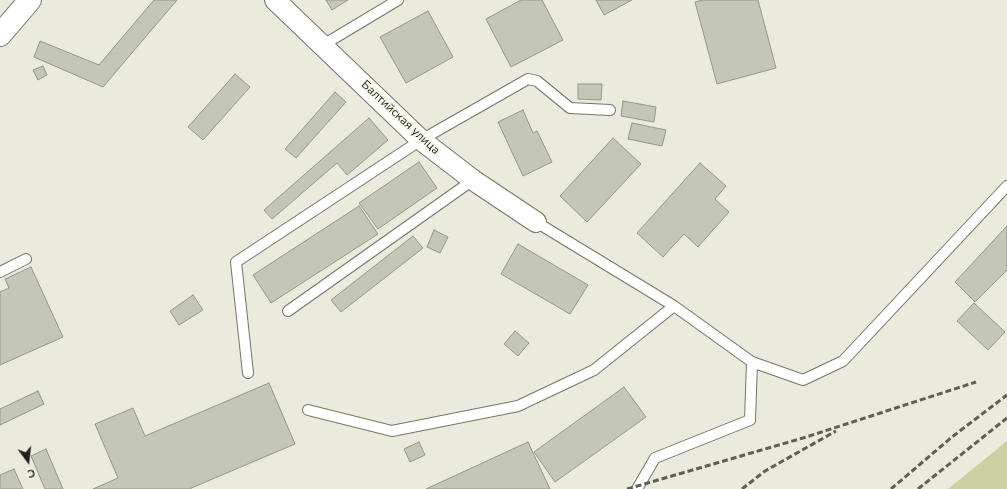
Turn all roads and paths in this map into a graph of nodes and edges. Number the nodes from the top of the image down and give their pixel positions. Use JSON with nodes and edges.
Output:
{"nodes":[{"id":1,"x":30,"y":0,"type":"edge"},
{"id":2,"x":275,"y":0,"type":"edge"},
{"id":3,"x":398,"y":0,"type":"edge"},
{"id":4,"x":0,"y":35,"type":"edge"},
{"id":5,"x":323,"y":45,"type":"junction"},
{"id":6,"x":610,"y":110,"type":"dead end"},
{"id":7,"x":421,"y":140,"type":"junction"},
{"id":8,"x":473,"y":180,"type":"junction"},
{"id":9,"x":1007,"y":186,"type":"edge"},
{"id":10,"x":536,"y":222,"type":"joint"},
{"id":11,"x":26,"y":259,"type":"dead end"},
{"id":12,"x":0,"y":272,"type":"edge"},
{"id":13,"x":674,"y":306,"type":"junction"},
{"id":14,"x":288,"y":311,"type":"dead end"},
{"id":15,"x":752,"y":362,"type":"junction"},
{"id":16,"x":248,"y":373,"type":"dead end"},
{"id":17,"x":308,"y":410,"type":"dead end"},
{"id":18,"x":637,"y":489,"type":"edge"}],
"edges":[{"from":1,"to":4,"type":"street"},
{"from":2,"to":5,"type":"street","name":"Балтийская улица"},
{"from":3,"to":5,"type":"lane"},
{"from":5,"to":7,"type":"street","name":"Балтийская улица"},
{"from":6,"to":7,"type":"lane"},
{"from":7,"to":8,"type":"street","name":"Балтийская улица"},
{"from":7,"to":16,"type":"lane"},
{"from":8,"to":10,"type":"street","name":"Балтийская улица"},
{"from":8,"to":14,"type":"lane"},
{"from":9,"to":15,"type":"lane"},
{"from":10,"to":13,"type":"lane"},
{"from":11,"to":12,"type":"lane"},
{"from":13,"to":15,"type":"lane"},
{"from":13,"to":17,"type":"lane"},
{"from":15,"to":18,"type":"lane"}]}
